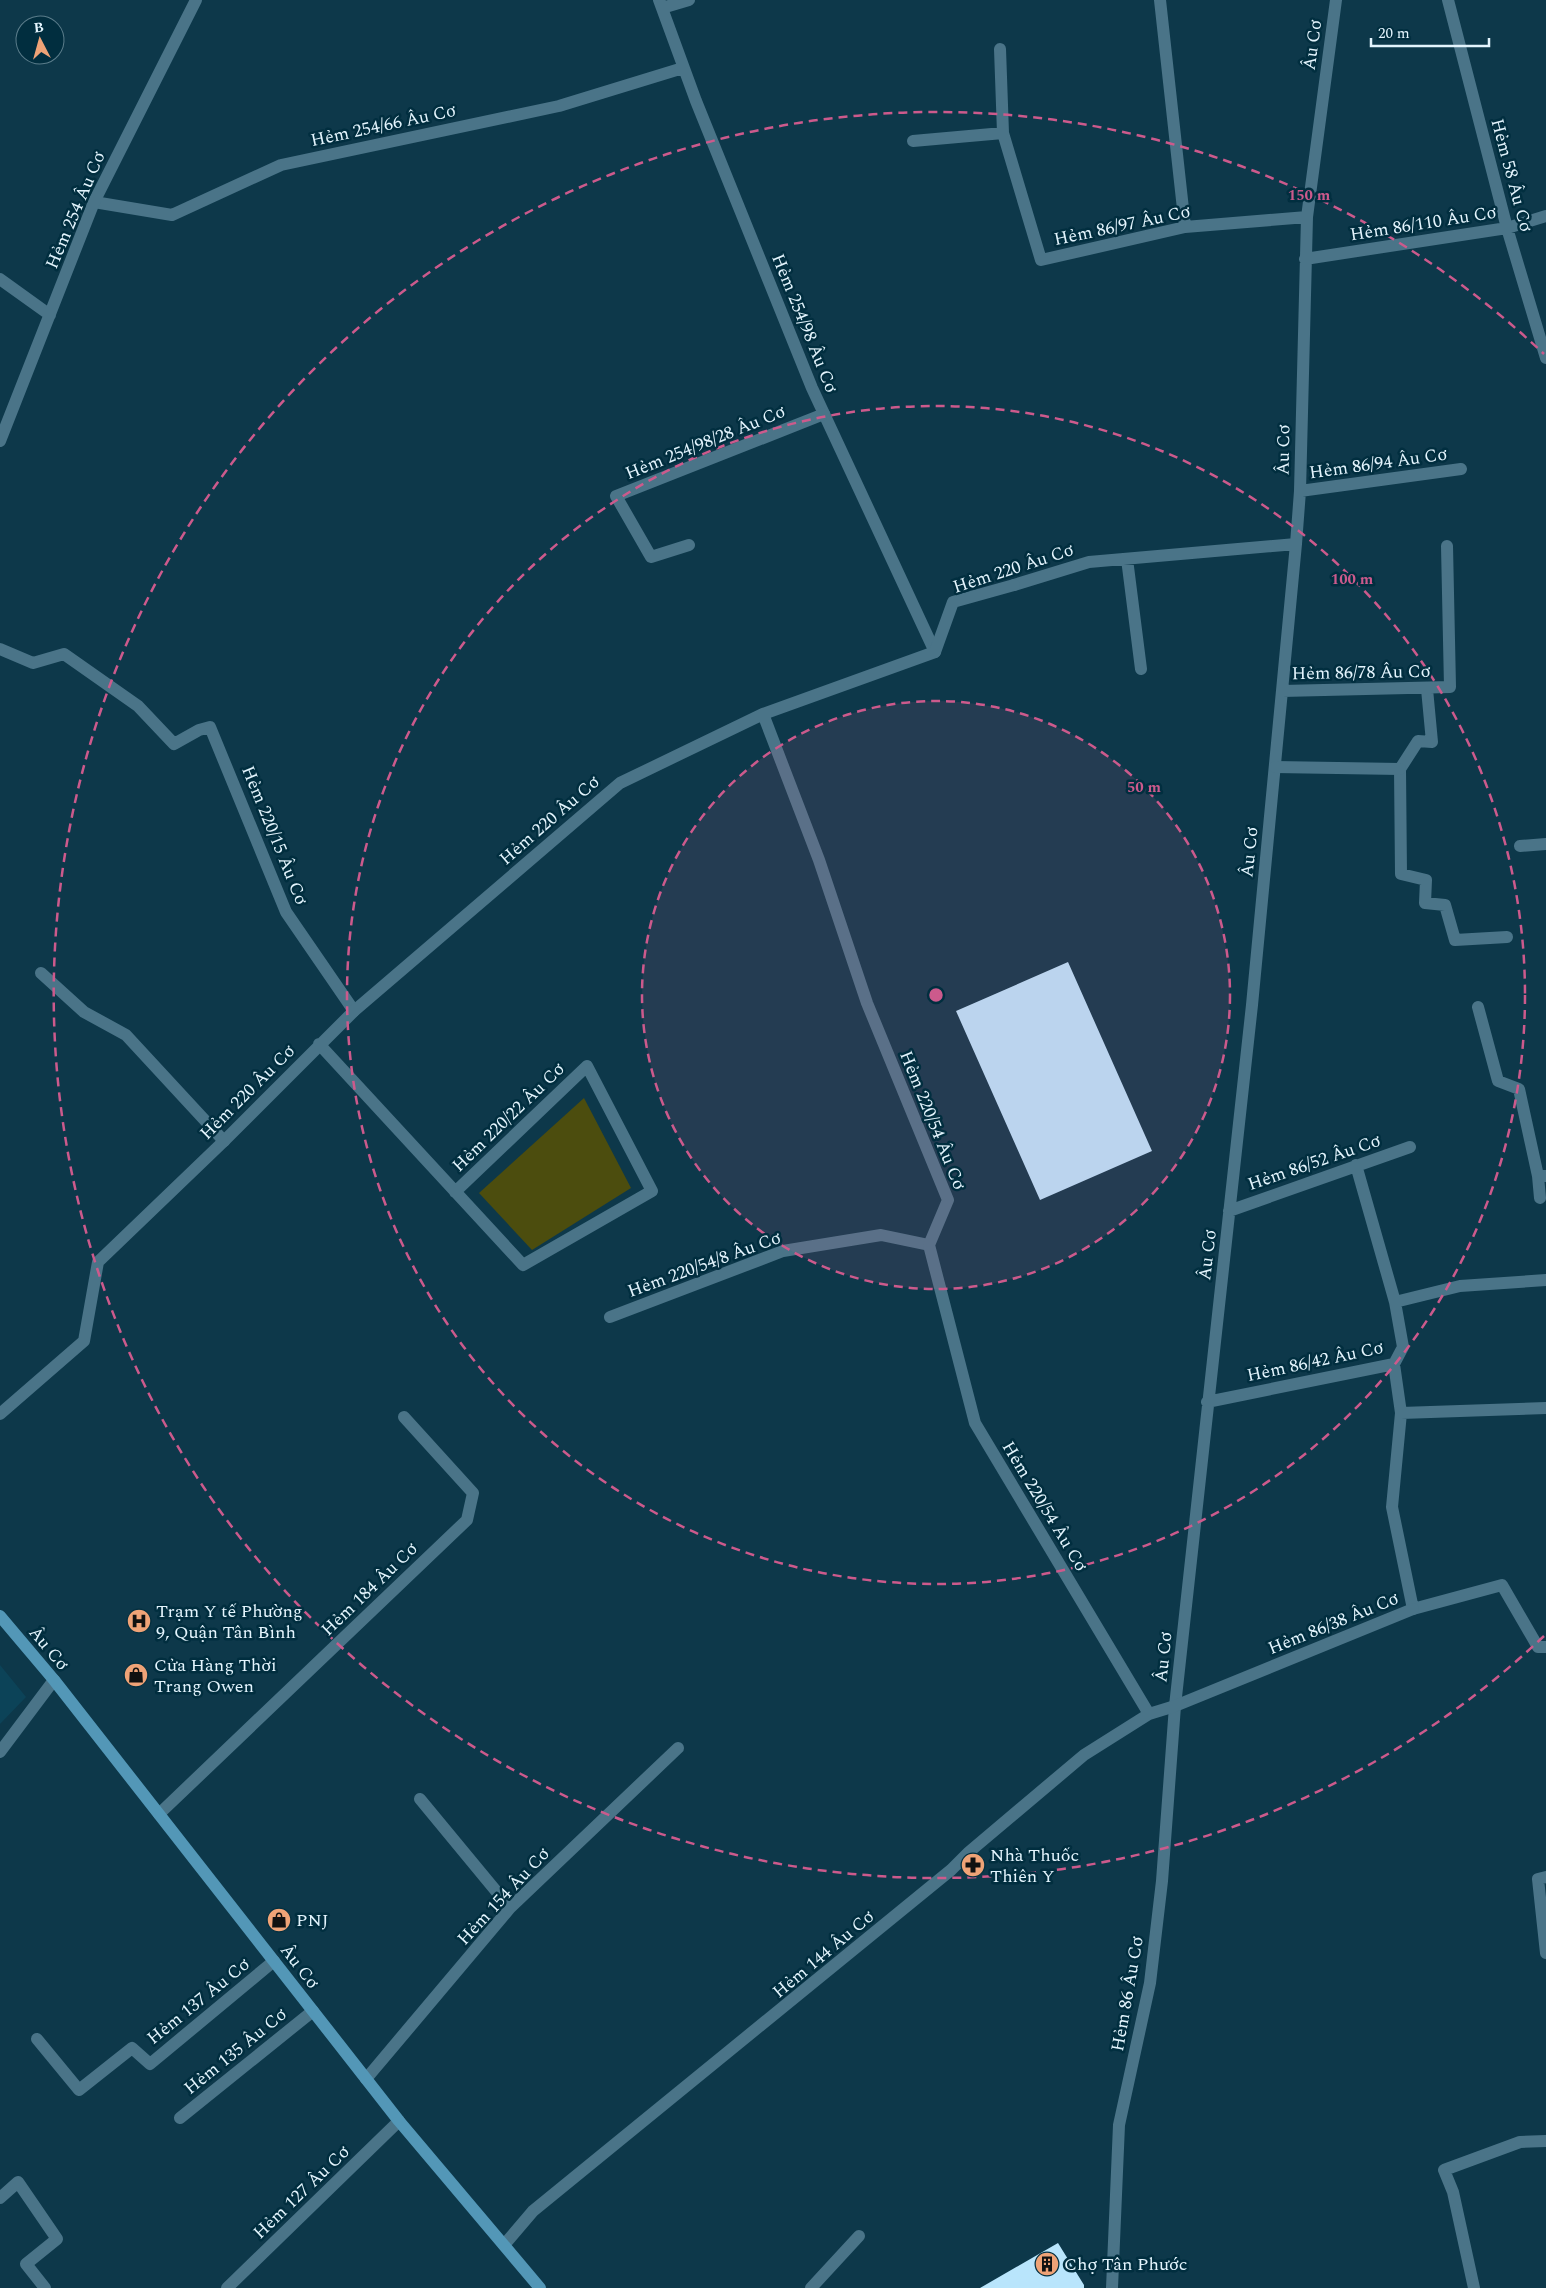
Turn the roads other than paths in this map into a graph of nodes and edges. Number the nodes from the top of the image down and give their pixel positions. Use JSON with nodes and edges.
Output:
{"nodes":[{"id":1,"x":196,"y":0,"type":"edge"},
{"id":2,"x":689,"y":0,"type":"edge"},
{"id":3,"x":1160,"y":0,"type":"edge"},
{"id":4,"x":1336,"y":0,"type":"edge"},
{"id":5,"x":1448,"y":0,"type":"edge"},
{"id":6,"x":660,"y":4,"type":"edge"},
{"id":7,"x":1000,"y":48,"type":"dead end"},
{"id":8,"x":683,"y":68,"type":"junction"},
{"id":9,"x":1003,"y":133,"type":"junction"},
{"id":10,"x":913,"y":141,"type":"dead end"},
{"id":11,"x":94,"y":202,"type":"junction"},
{"id":12,"x":1546,"y":216,"type":"edge"},
{"id":13,"x":1307,"y":217,"type":"junction"},
{"id":14,"x":1185,"y":227,"type":"junction"},
{"id":15,"x":1507,"y":228,"type":"junction"},
{"id":16,"x":1305,"y":259,"type":"junction"},
{"id":17,"x":0,"y":279,"type":"edge"},
{"id":18,"x":50,"y":315,"type":"junction"},
{"id":19,"x":1546,"y":358,"type":"edge"},
{"id":20,"x":824,"y":414,"type":"junction"},
{"id":21,"x":0,"y":441,"type":"edge"},
{"id":22,"x":1461,"y":469,"type":"dead end"},
{"id":23,"x":1300,"y":491,"type":"junction"},
{"id":24,"x":1296,"y":544,"type":"junction"},
{"id":25,"x":689,"y":545,"type":"dead end"},
{"id":26,"x":1447,"y":546,"type":"dead end"},
{"id":27,"x":1127,"y":559,"type":"junction"},
{"id":28,"x":0,"y":649,"type":"edge"},
{"id":29,"x":936,"y":652,"type":"junction"},
{"id":30,"x":1140,"y":669,"type":"dead end"},
{"id":31,"x":1427,"y":688,"type":"junction"},
{"id":32,"x":1282,"y":691,"type":"junction"},
{"id":33,"x":763,"y":714,"type":"junction"},
{"id":34,"x":1275,"y":767,"type":"junction"},
{"id":35,"x":1400,"y":769,"type":"junction"},
{"id":36,"x":1546,"y":844,"type":"edge"},
{"id":37,"x":1520,"y":846,"type":"dead end"},
{"id":38,"x":1507,"y":937,"type":"dead end"},
{"id":39,"x":41,"y":973,"type":"dead end"},
{"id":40,"x":1478,"y":1007,"type":"dead end"},
{"id":41,"x":354,"y":1011,"type":"junction"},
{"id":42,"x":320,"y":1044,"type":"junction"},
{"id":43,"x":224,"y":1141,"type":"junction"},
{"id":44,"x":1410,"y":1147,"type":"dead end"},
{"id":45,"x":1356,"y":1165,"type":"junction"},
{"id":46,"x":1542,"y":1176,"type":"edge"},
{"id":47,"x":456,"y":1192,"type":"junction"},
{"id":48,"x":1540,"y":1198,"type":"dead end"},
{"id":49,"x":1229,"y":1211,"type":"junction"},
{"id":50,"x":928,"y":1245,"type":"junction"},
{"id":51,"x":1546,"y":1280,"type":"edge"},
{"id":52,"x":1395,"y":1302,"type":"junction"},
{"id":53,"x":610,"y":1317,"type":"dead end"},
{"id":54,"x":1394,"y":1364,"type":"junction"},
{"id":55,"x":1207,"y":1402,"type":"junction"},
{"id":56,"x":1546,"y":1408,"type":"edge"},
{"id":57,"x":1401,"y":1413,"type":"junction"},
{"id":58,"x":0,"y":1414,"type":"edge"},
{"id":59,"x":404,"y":1417,"type":"dead end"},
{"id":60,"x":1413,"y":1609,"type":"junction"},
{"id":61,"x":0,"y":1616,"type":"edge"},
{"id":62,"x":1546,"y":1647,"type":"edge"},
{"id":63,"x":54,"y":1680,"type":"junction"},
{"id":64,"x":1175,"y":1706,"type":"junction"},
{"id":65,"x":1149,"y":1714,"type":"junction"},
{"id":66,"x":678,"y":1748,"type":"dead end"},
{"id":67,"x":0,"y":1752,"type":"edge"},
{"id":68,"x":420,"y":1799,"type":"dead end"},
{"id":69,"x":159,"y":1814,"type":"junction"},
{"id":70,"x":1546,"y":1877,"type":"edge"},
{"id":71,"x":510,"y":1908,"type":"junction"},
{"id":72,"x":1546,"y":1953,"type":"edge"},
{"id":73,"x":274,"y":1961,"type":"junction"},
{"id":74,"x":313,"y":2011,"type":"junction"},
{"id":75,"x":37,"y":2039,"type":"dead end"},
{"id":76,"x":366,"y":2079,"type":"junction"},
{"id":77,"x":180,"y":2118,"type":"dead end"},
{"id":78,"x":399,"y":2120,"type":"junction"},
{"id":79,"x":1546,"y":2141,"type":"edge"},
{"id":80,"x":0,"y":2198,"type":"edge"},
{"id":81,"x":859,"y":2236,"type":"dead end"},
{"id":82,"x":504,"y":2245,"type":"junction"},
{"id":83,"x":45,"y":2288,"type":"edge"},
{"id":84,"x":227,"y":2288,"type":"edge"},
{"id":85,"x":540,"y":2288,"type":"edge"},
{"id":86,"x":811,"y":2288,"type":"edge"},
{"id":87,"x":1112,"y":2288,"type":"edge"},
{"id":88,"x":1474,"y":2288,"type":"edge"}],
"edges":[{"from":1,"to":11,"type":"street","name":"Hẻm 254 Âu Cơ"},
{"from":2,"to":6,"type":"street"},
{"from":3,"to":14,"type":"street"},
{"from":4,"to":13,"type":"street","name":"Âu Cơ"},
{"from":5,"to":15,"type":"street","name":"Hẻm 58 Âu Cơ"},
{"from":6,"to":8,"type":"street","name":"Hẻm 254/98 Âu Cơ"},
{"from":7,"to":9,"type":"street","name":"Hẻm 86/97 Âu Cơ"},
{"from":8,"to":11,"type":"street","name":"Hẻm 254/66 Âu Cơ"},
{"from":8,"to":20,"type":"street","name":"Hẻm 254/98 Âu Cơ"},
{"from":9,"to":10,"type":"street"},
{"from":9,"to":14,"type":"street","name":"Hẻm 86/97 Âu Cơ"},
{"from":11,"to":18,"type":"street","name":"Hẻm 254 Âu Cơ"},
{"from":12,"to":15,"type":"street","name":"Hẻm 86/110 Âu Cơ"},
{"from":13,"to":14,"type":"street","name":"Hẻm 86/97 Âu Cơ"},
{"from":13,"to":16,"type":"street","name":"Âu Cơ"},
{"from":15,"to":16,"type":"street","name":"Hẻm 86/110 Âu Cơ"},
{"from":15,"to":19,"type":"street","name":"Hẻm 58 Âu Cơ"},
{"from":16,"to":23,"type":"street","name":"Âu Cơ"},
{"from":17,"to":18,"type":"street"},
{"from":18,"to":21,"type":"street","name":"Hẻm 254 Âu Cơ"},
{"from":20,"to":25,"type":"street","name":"Hẻm 254/98/28 Âu Cơ"},
{"from":20,"to":29,"type":"street","name":"Hẻm 254/98 Âu Cơ"},
{"from":22,"to":23,"type":"street","name":"Hẻm 86/94 Âu Cơ"},
{"from":23,"to":24,"type":"street","name":"Âu Cơ"},
{"from":24,"to":27,"type":"street","name":"Hẻm 220 Âu Cơ"},
{"from":24,"to":32,"type":"street","name":"Âu Cơ"},
{"from":26,"to":31,"type":"street","name":"Hẻm 86/78 Âu Cơ"},
{"from":27,"to":29,"type":"street","name":"Hẻm 220 Âu Cơ"},
{"from":27,"to":30,"type":"street"},
{"from":28,"to":41,"type":"street","name":"Hẻm 220/15 Âu Cơ"},
{"from":29,"to":33,"type":"street","name":"Hẻm 220 Âu Cơ"},
{"from":31,"to":32,"type":"street","name":"Hẻm 86/78 Âu Cơ"},
{"from":31,"to":35,"type":"street"},
{"from":32,"to":34,"type":"street","name":"Âu Cơ"},
{"from":33,"to":41,"type":"street","name":"Hẻm 220 Âu Cơ"},
{"from":33,"to":50,"type":"street","name":"Hẻm 220/54 Âu Cơ"},
{"from":34,"to":35,"type":"street"},
{"from":34,"to":49,"type":"street","name":"Âu Cơ"},
{"from":35,"to":38,"type":"street"},
{"from":36,"to":37,"type":"street"},
{"from":39,"to":43,"type":"street"},
{"from":40,"to":46,"type":"street"},
{"from":41,"to":42,"type":"street","name":"Hẻm 220 Âu Cơ"},
{"from":42,"to":43,"type":"street","name":"Hẻm 220 Âu Cơ"},
{"from":42,"to":47,"type":"street","name":"Hẻm 220/22 Âu Cơ"},
{"from":43,"to":58,"type":"street","name":"Hẻm 220 Âu Cơ"},
{"from":44,"to":45,"type":"street","name":"Hẻm 86/52 Âu Cơ"},
{"from":45,"to":49,"type":"street","name":"Hẻm 86/52 Âu Cơ"},
{"from":45,"to":52,"type":"street","name":"Hẻm 86/42 Âu Cơ"},
{"from":46,"to":48,"type":"street"},
{"from":47,"to":47,"type":"street","name":"Hẻm 220/22 Âu Cơ"},
{"from":49,"to":55,"type":"street","name":"Âu Cơ"},
{"from":50,"to":53,"type":"street","name":"Hẻm 220/54/8 Âu Cơ"},
{"from":50,"to":65,"type":"street","name":"Hẻm 220/54 Âu Cơ"},
{"from":51,"to":52,"type":"street"},
{"from":52,"to":54,"type":"street","name":"Hẻm 86/42 Âu Cơ"},
{"from":54,"to":55,"type":"street","name":"Hẻm 86/42 Âu Cơ"},
{"from":54,"to":57,"type":"street","name":"Hẻm 86/38 Âu Cơ"},
{"from":55,"to":64,"type":"street","name":"Âu Cơ"},
{"from":56,"to":57,"type":"street"},
{"from":57,"to":60,"type":"street","name":"Hẻm 86/38 Âu Cơ"},
{"from":59,"to":69,"type":"street","name":"Hẻm 184 Âu Cơ"},
{"from":60,"to":62,"type":"street"},
{"from":60,"to":64,"type":"street","name":"Hẻm 86/38 Âu Cơ"},
{"from":61,"to":63,"type":"main road","name":"Âu Cơ"},
{"from":63,"to":67,"type":"street"},
{"from":63,"to":69,"type":"main road","name":"Âu Cơ"},
{"from":64,"to":65,"type":"street","name":"Hẻm 144 Âu Cơ"},
{"from":64,"to":87,"type":"street","name":"Hẻm 86 Âu Cơ"},
{"from":65,"to":82,"type":"street","name":"Hẻm 144 Âu Cơ"},
{"from":66,"to":71,"type":"street","name":"Hẻm 154 Âu Cơ"},
{"from":68,"to":71,"type":"street"},
{"from":69,"to":73,"type":"main road","name":"Âu Cơ"},
{"from":70,"to":72,"type":"street"},
{"from":71,"to":76,"type":"street","name":"Hẻm 154 Âu Cơ"},
{"from":73,"to":74,"type":"main road","name":"Âu Cơ"},
{"from":73,"to":75,"type":"street","name":"Hẻm 137 Âu Cơ"},
{"from":74,"to":76,"type":"main road","name":"Âu Cơ"},
{"from":74,"to":77,"type":"street","name":"Hẻm 135 Âu Cơ"},
{"from":76,"to":78,"type":"main road","name":"Âu Cơ"},
{"from":78,"to":82,"type":"main road","name":"Âu Cơ"},
{"from":78,"to":84,"type":"street","name":"Hẻm 127 Âu Cơ"},
{"from":79,"to":88,"type":"street"},
{"from":80,"to":83,"type":"street"},
{"from":81,"to":86,"type":"street"},
{"from":82,"to":85,"type":"main road","name":"Âu Cơ"}]}
